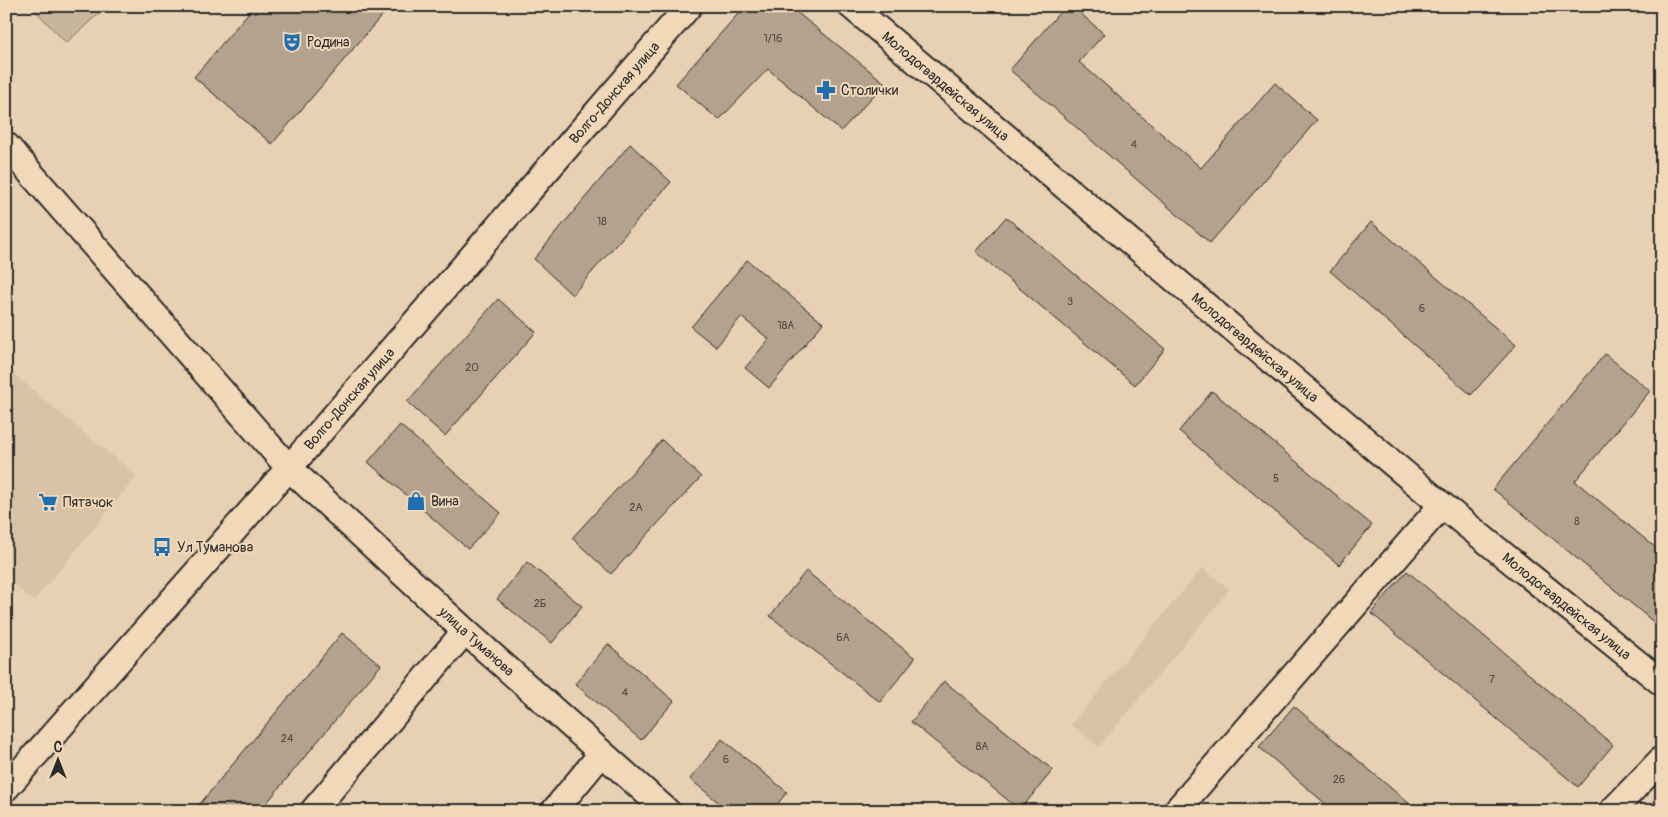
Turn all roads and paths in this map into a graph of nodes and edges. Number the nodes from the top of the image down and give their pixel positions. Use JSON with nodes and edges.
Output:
{"nodes":[{"id":1,"x":689,"y":6,"type":"edge"},
{"id":2,"x":851,"y":6,"type":"edge"},
{"id":3,"x":6,"y":145,"type":"edge"},
{"id":4,"x":289,"y":468,"type":"junction"},
{"id":5,"x":1442,"y":505,"type":"junction"},
{"id":6,"x":465,"y":631,"type":"junction"},
{"id":7,"x":1662,"y":683,"type":"edge"},
{"id":8,"x":602,"y":753,"type":"junction"},
{"id":9,"x":1662,"y":758,"type":"edge"},
{"id":10,"x":6,"y":788,"type":"edge"},
{"id":11,"x":1188,"y":807,"type":"edge"},
{"id":12,"x":313,"y":811,"type":"edge"},
{"id":13,"x":554,"y":811,"type":"edge"},
{"id":14,"x":667,"y":811,"type":"edge"},
{"id":15,"x":1612,"y":811,"type":"edge"}],
"edges":[{"from":1,"to":4,"type":"street","name":"Волго-Донская улица"},
{"from":2,"to":5,"type":"street","name":"Молодогвардейская улица"},
{"from":3,"to":4,"type":"street","name":"улица Туманова"},
{"from":4,"to":6,"type":"street","name":"улица Туманова"},
{"from":4,"to":10,"type":"street","name":"Волго-Донская улица"},
{"from":5,"to":7,"type":"street","name":"Молодогвардейская улица"},
{"from":5,"to":11,"type":"street"},
{"from":6,"to":8,"type":"street","name":"улица Туманова"},
{"from":6,"to":12,"type":"street"},
{"from":8,"to":13,"type":"street"},
{"from":8,"to":14,"type":"street","name":"улица Туманова"},
{"from":9,"to":15,"type":"street"}]}
